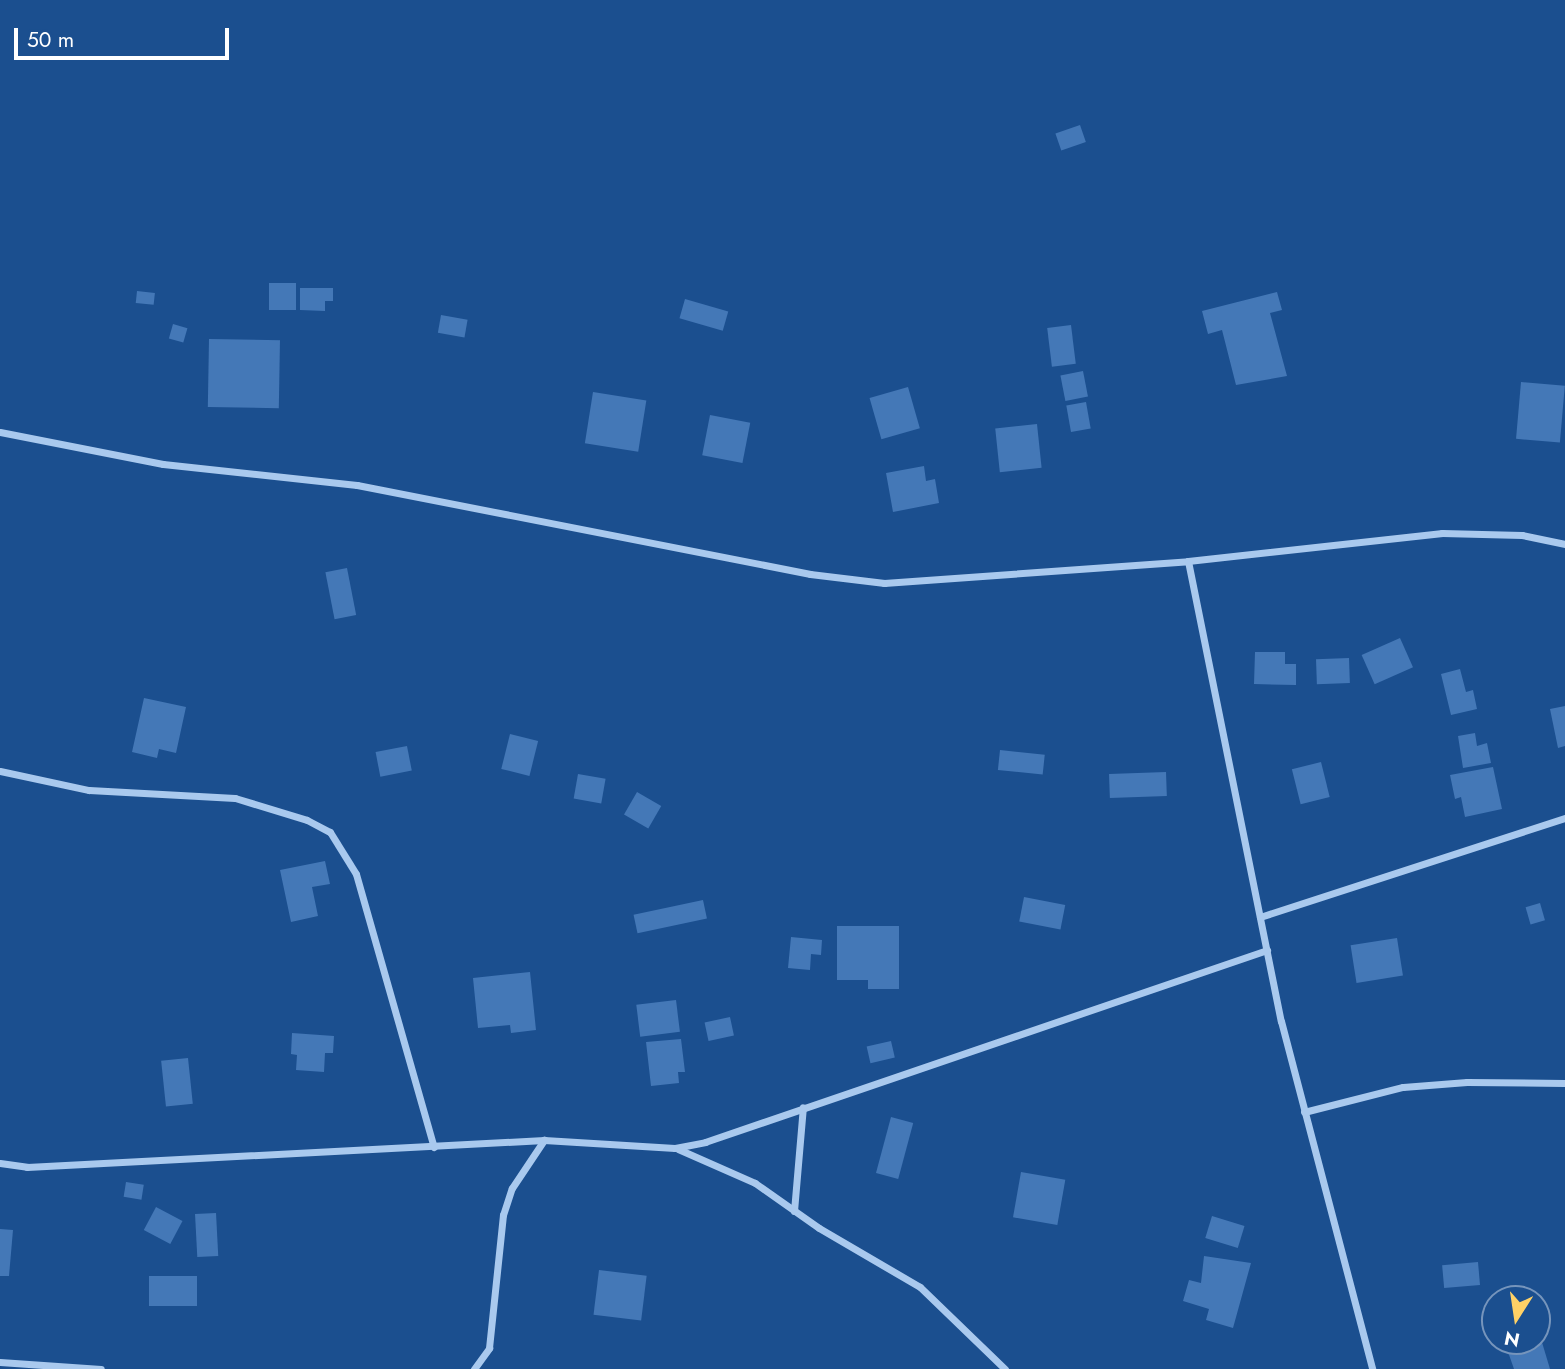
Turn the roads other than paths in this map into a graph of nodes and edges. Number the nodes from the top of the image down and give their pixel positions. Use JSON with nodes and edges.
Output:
{"nodes":[{"id":1,"x":0,"y":432,"type":"edge"},
{"id":2,"x":1565,"y":544,"type":"edge"},
{"id":3,"x":1188,"y":561,"type":"junction"},
{"id":4,"x":0,"y":771,"type":"edge"},
{"id":5,"x":1565,"y":818,"type":"edge"},
{"id":6,"x":1260,"y":917,"type":"junction"},
{"id":7,"x":1267,"y":950,"type":"junction"},
{"id":8,"x":1565,"y":1083,"type":"edge"},
{"id":9,"x":803,"y":1107,"type":"junction"},
{"id":10,"x":1304,"y":1111,"type":"junction"},
{"id":11,"x":544,"y":1140,"type":"junction"},
{"id":12,"x":435,"y":1147,"type":"junction"},
{"id":13,"x":675,"y":1148,"type":"junction"},
{"id":14,"x":0,"y":1163,"type":"edge"},
{"id":15,"x":794,"y":1210,"type":"junction"},
{"id":16,"x":0,"y":1362,"type":"edge"},
{"id":17,"x":101,"y":1369,"type":"edge"},
{"id":18,"x":474,"y":1369,"type":"edge"},
{"id":19,"x":1005,"y":1369,"type":"edge"},
{"id":20,"x":1373,"y":1369,"type":"edge"}],
"edges":[{"from":1,"to":3,"type":"street"},
{"from":2,"to":3,"type":"street"},
{"from":3,"to":6,"type":"street"},
{"from":4,"to":12,"type":"street"},
{"from":5,"to":6,"type":"street"},
{"from":6,"to":7,"type":"street"},
{"from":7,"to":9,"type":"street"},
{"from":7,"to":10,"type":"street"},
{"from":8,"to":10,"type":"street"},
{"from":9,"to":13,"type":"street"},
{"from":9,"to":15,"type":"street"},
{"from":10,"to":20,"type":"street"},
{"from":11,"to":12,"type":"street"},
{"from":11,"to":13,"type":"street"},
{"from":11,"to":18,"type":"street"},
{"from":12,"to":14,"type":"street"},
{"from":13,"to":15,"type":"street"},
{"from":15,"to":19,"type":"street"},
{"from":16,"to":17,"type":"street"}]}
